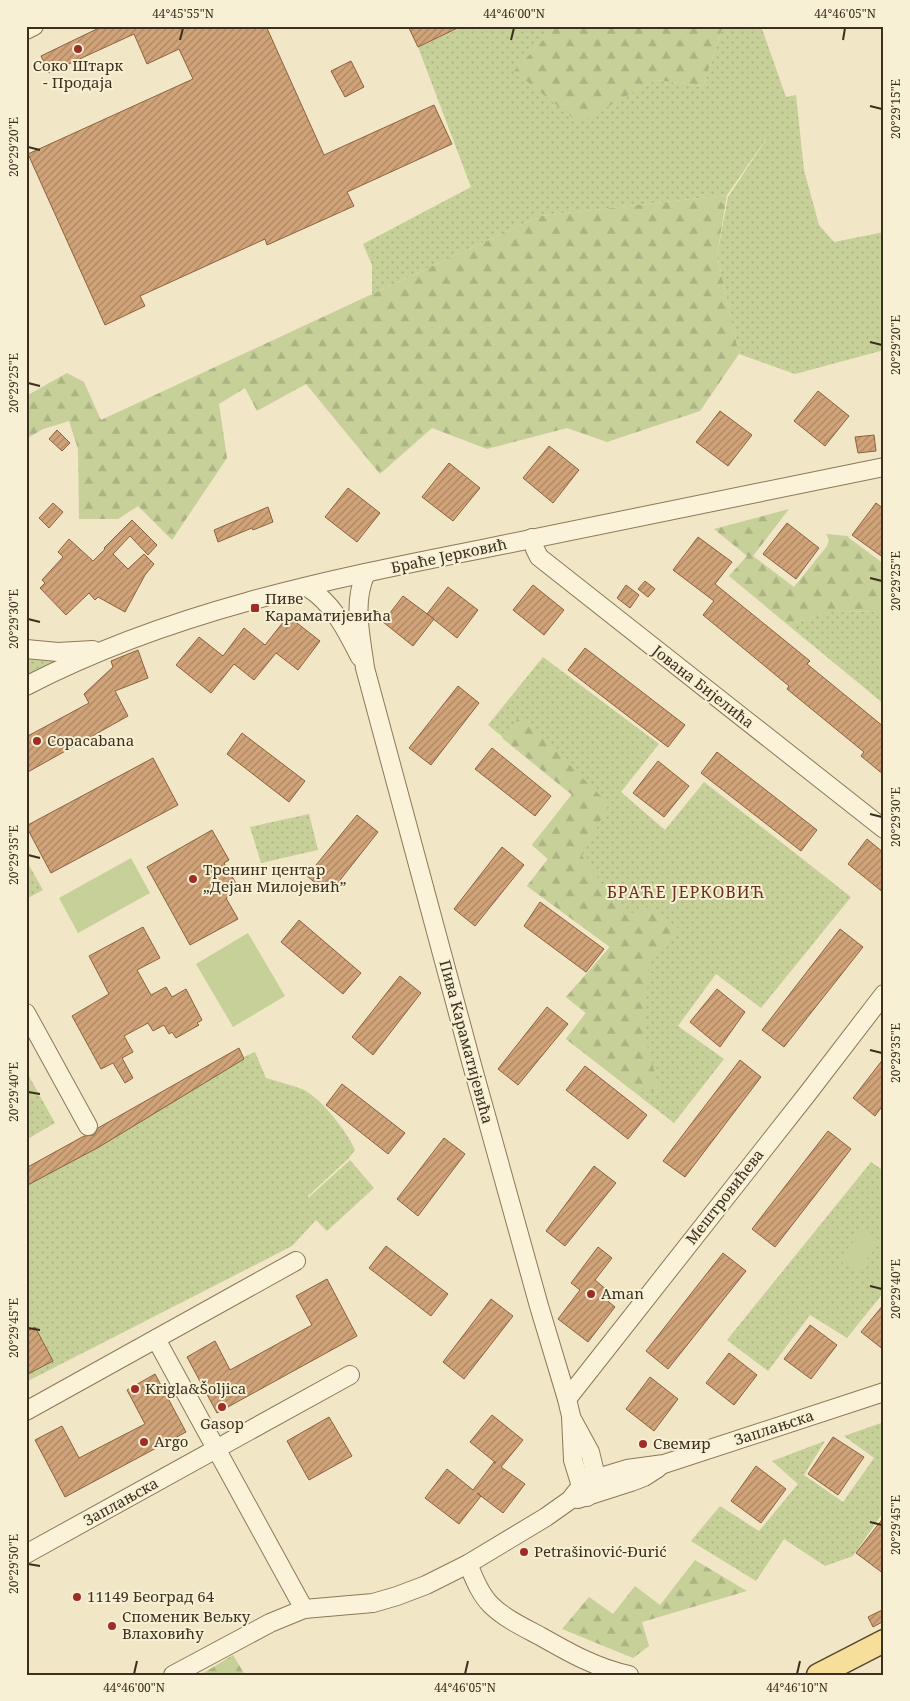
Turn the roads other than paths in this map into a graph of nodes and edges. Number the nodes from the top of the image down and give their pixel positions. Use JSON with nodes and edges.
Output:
{"nodes":[{"id":1,"x":34,"y":26,"type":"edge"},
{"id":2,"x":26,"y":30,"type":"edge"},
{"id":3,"x":884,"y":467,"type":"edge"},
{"id":4,"x":532,"y":538,"type":"junction"},
{"id":5,"x":366,"y":573,"type":"junction"},
{"id":6,"x":307,"y":587,"type":"junction"},
{"id":7,"x":106,"y":648,"type":"junction"},
{"id":8,"x":26,"y":649,"type":"edge"},
{"id":9,"x":365,"y":668,"type":"junction"},
{"id":10,"x":26,"y":686,"type":"edge"},
{"id":11,"x":884,"y":829,"type":"edge"},
{"id":12,"x":884,"y":994,"type":"edge"},
{"id":13,"x":26,"y":1012,"type":"edge"},
{"id":14,"x":88,"y":1126,"type":"dead end"},
{"id":15,"x":296,"y":1261,"type":"dead end"},
{"id":16,"x":156,"y":1339,"type":"junction"},
{"id":17,"x":350,"y":1375,"type":"dead end"},
{"id":18,"x":884,"y":1392,"type":"edge"},
{"id":19,"x":569,"y":1408,"type":"junction"},
{"id":20,"x":26,"y":1410,"type":"edge"},
{"id":21,"x":216,"y":1449,"type":"junction"},
{"id":22,"x":591,"y":1488,"type":"junction"},
{"id":23,"x":26,"y":1554,"type":"edge"},
{"id":24,"x":468,"y":1564,"type":"junction"},
{"id":25,"x":304,"y":1609,"type":"junction"},
{"id":26,"x":884,"y":1641,"type":"edge"},
{"id":27,"x":173,"y":1675,"type":"edge"},
{"id":28,"x":629,"y":1675,"type":"edge"},
{"id":29,"x":818,"y":1675,"type":"edge"}],
"edges":[{"from":1,"to":2,"type":"street"},
{"from":3,"to":4,"type":"street","name":"Браће Јерковић"},
{"from":4,"to":5,"type":"street","name":"Браће Јерковић"},
{"from":4,"to":11,"type":"street","name":"Јована Бијелића"},
{"from":5,"to":6,"type":"street","name":"Браће Јерковић"},
{"from":5,"to":9,"type":"street","name":"Пива Караматијевића"},
{"from":6,"to":7,"type":"street","name":"Браће Јерковић"},
{"from":6,"to":9,"type":"street","name":"Пива Караматијевића"},
{"from":7,"to":8,"type":"street"},
{"from":7,"to":10,"type":"street","name":"Браће Јерковић"},
{"from":9,"to":19,"type":"street","name":"Пива Караматијевића"},
{"from":12,"to":19,"type":"street","name":"Мештровићева"},
{"from":13,"to":14,"type":"street"},
{"from":15,"to":16,"type":"street"},
{"from":16,"to":20,"type":"street"},
{"from":16,"to":21,"type":"street"},
{"from":17,"to":21,"type":"street","name":"Заплањска"},
{"from":18,"to":22,"type":"street","name":"Заплањска"},
{"from":19,"to":22,"type":"street","name":"Пива Караматијевића"},
{"from":21,"to":23,"type":"street","name":"Заплањска"},
{"from":21,"to":25,"type":"street"},
{"from":22,"to":24,"type":"street","name":"Заплањска"},
{"from":24,"to":25,"type":"street","name":"Заплањска"},
{"from":24,"to":28,"type":"street"},
{"from":25,"to":27,"type":"street","name":"Заплањска"},
{"from":26,"to":29,"type":"main road"}]}
